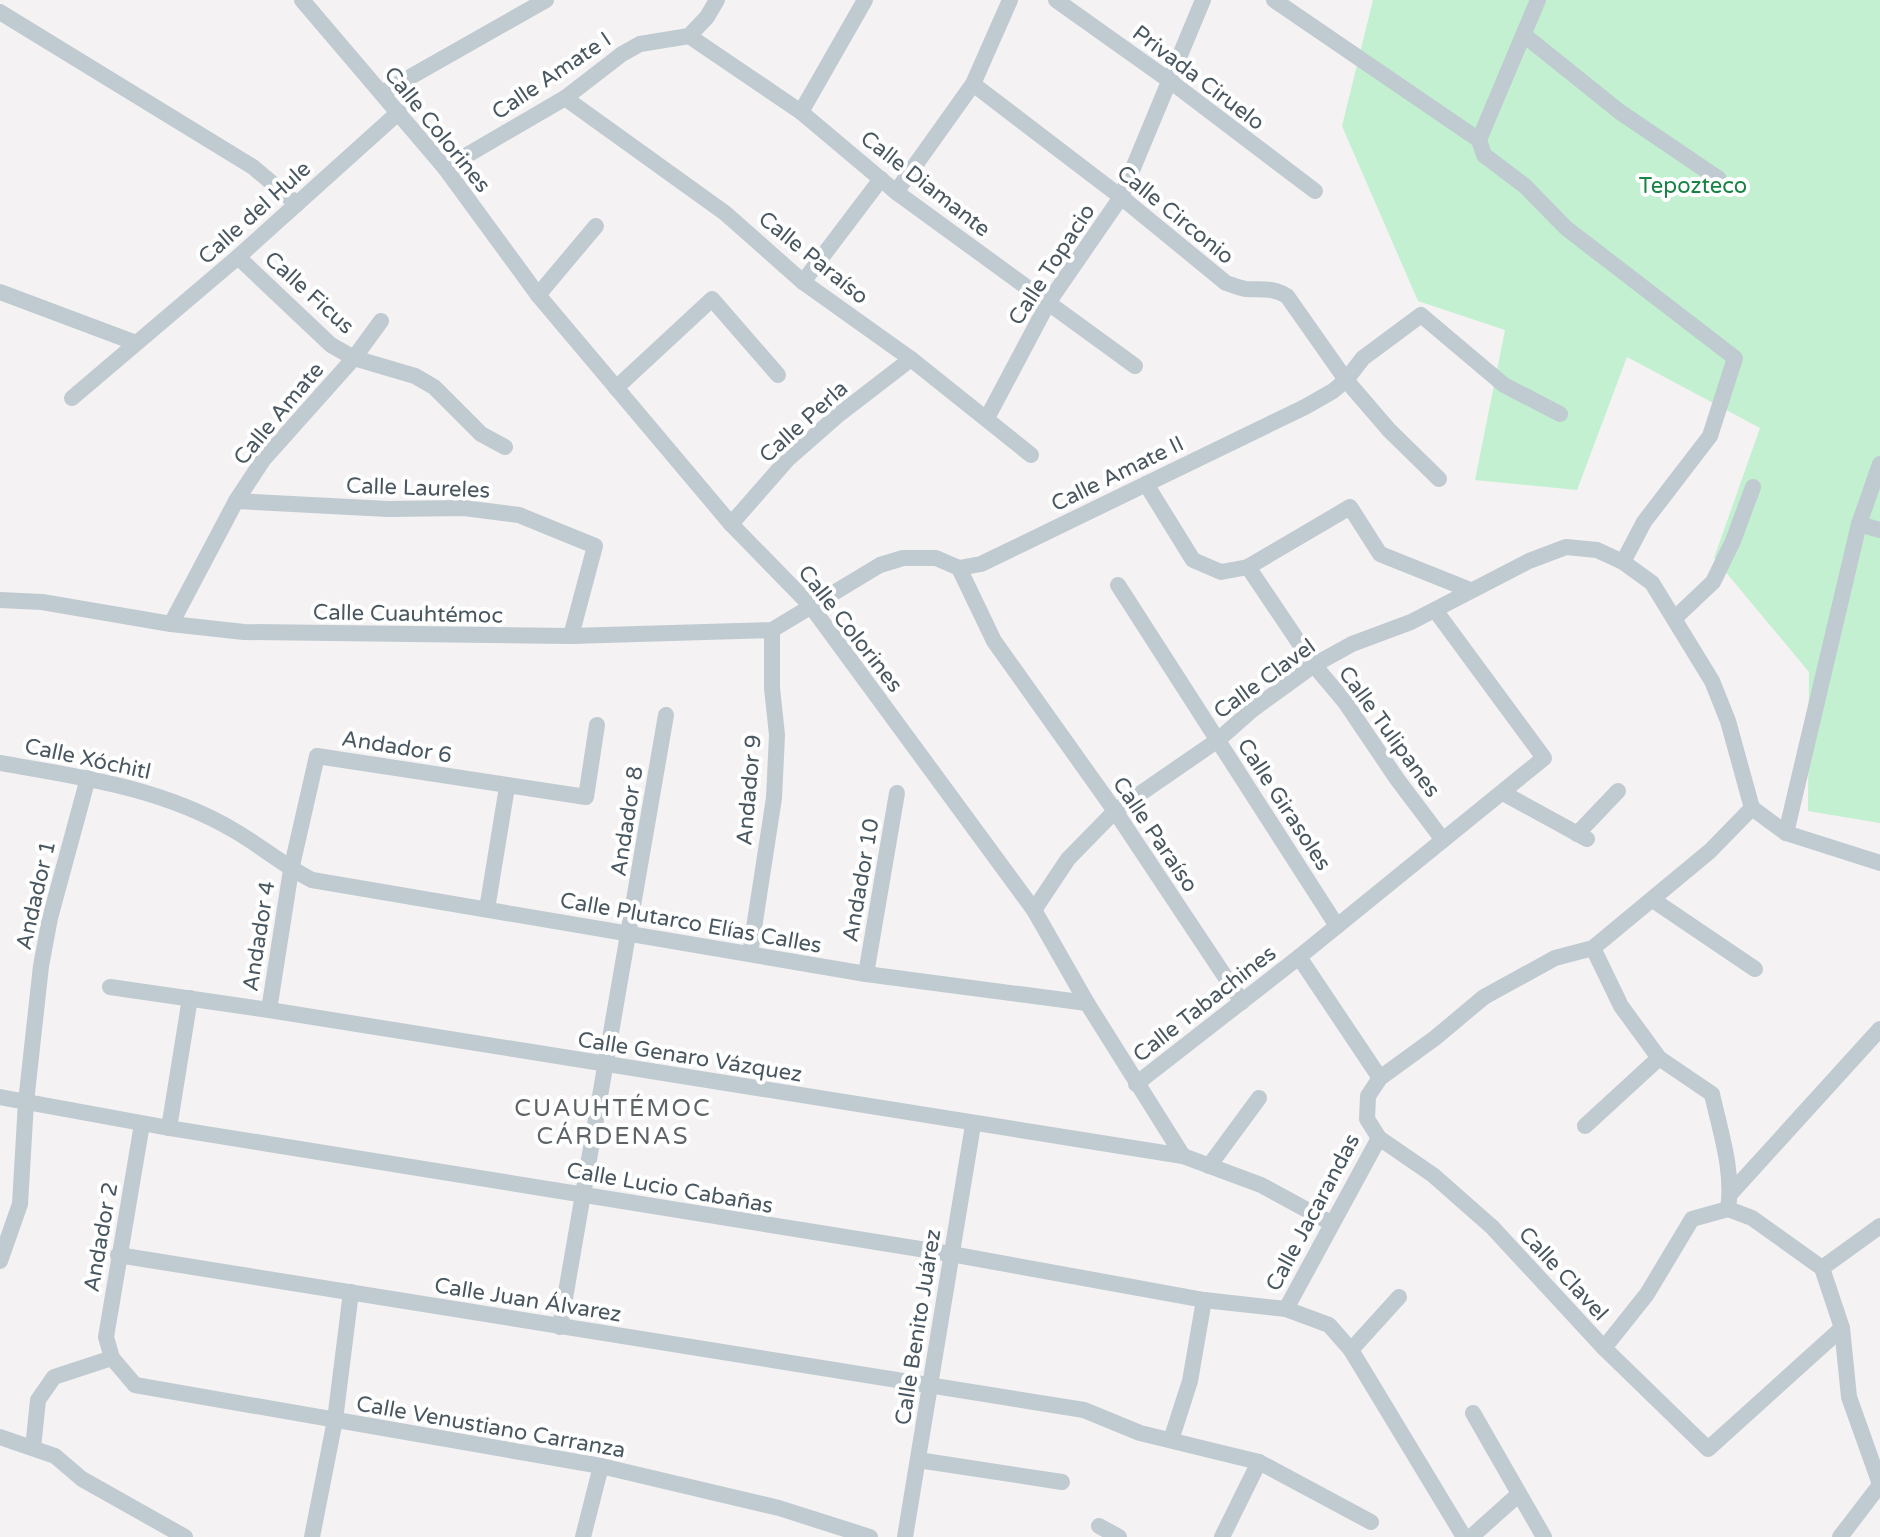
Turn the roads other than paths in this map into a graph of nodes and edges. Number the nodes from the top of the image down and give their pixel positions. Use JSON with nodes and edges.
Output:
{"nodes":[{"id":1,"x":4,"y":0,"type":"edge"},
{"id":2,"x":302,"y":0,"type":"edge"},
{"id":3,"x":546,"y":0,"type":"edge"},
{"id":4,"x":717,"y":0,"type":"edge"},
{"id":5,"x":865,"y":0,"type":"edge"},
{"id":6,"x":1010,"y":0,"type":"edge"},
{"id":7,"x":1056,"y":0,"type":"edge"},
{"id":8,"x":1203,"y":0,"type":"edge"},
{"id":9,"x":1274,"y":0,"type":"edge"},
{"id":10,"x":1538,"y":0,"type":"edge"},
{"id":11,"x":0,"y":9,"type":"edge"},
{"id":12,"x":1524,"y":35,"type":"junction"},
{"id":13,"x":689,"y":36,"type":"junction"},
{"id":14,"x":1170,"y":81,"type":"junction"},
{"id":15,"x":973,"y":84,"type":"junction"},
{"id":16,"x":382,"y":93,"type":"junction"},
{"id":17,"x":565,"y":98,"type":"junction"},
{"id":18,"x":399,"y":112,"type":"junction"},
{"id":19,"x":801,"y":112,"type":"junction"},
{"id":20,"x":1479,"y":140,"type":"junction"},
{"id":21,"x":445,"y":168,"type":"junction"},
{"id":22,"x":881,"y":179,"type":"junction"},
{"id":23,"x":1719,"y":179,"type":"dead end"},
{"id":24,"x":1315,"y":191,"type":"dead end"},
{"id":25,"x":896,"y":192,"type":"junction"},
{"id":26,"x":1121,"y":197,"type":"junction"},
{"id":27,"x":297,"y":204,"type":"junction"},
{"id":28,"x":596,"y":226,"type":"dead end"},
{"id":29,"x":238,"y":257,"type":"junction"},
{"id":30,"x":803,"y":282,"type":"junction"},
{"id":31,"x":0,"y":292,"type":"edge"},
{"id":32,"x":538,"y":295,"type":"junction"},
{"id":33,"x":1048,"y":303,"type":"junction"},
{"id":34,"x":381,"y":321,"type":"dead end"},
{"id":35,"x":136,"y":343,"type":"junction"},
{"id":36,"x":354,"y":358,"type":"junction"},
{"id":37,"x":911,"y":359,"type":"junction"},
{"id":38,"x":1135,"y":366,"type":"dead end"},
{"id":39,"x":778,"y":375,"type":"dead end"},
{"id":40,"x":1346,"y":380,"type":"junction"},
{"id":41,"x":616,"y":388,"type":"junction"},
{"id":42,"x":72,"y":398,"type":"dead end"},
{"id":43,"x":1560,"y":414,"type":"dead end"},
{"id":44,"x":987,"y":418,"type":"junction"},
{"id":45,"x":505,"y":447,"type":"dead end"},
{"id":46,"x":1031,"y":455,"type":"dead end"},
{"id":47,"x":1880,"y":464,"type":"edge"},
{"id":48,"x":1439,"y":479,"type":"dead end"},
{"id":49,"x":1146,"y":484,"type":"junction"},
{"id":50,"x":1753,"y":487,"type":"dead end"},
{"id":51,"x":236,"y":501,"type":"junction"},
{"id":52,"x":731,"y":524,"type":"junction"},
{"id":53,"x":1859,"y":524,"type":"junction"},
{"id":54,"x":1880,"y":530,"type":"edge"},
{"id":55,"x":1623,"y":562,"type":"junction"},
{"id":56,"x":1248,"y":567,"type":"junction"},
{"id":57,"x":959,"y":568,"type":"junction"},
{"id":58,"x":1118,"y":585,"type":"dead end"},
{"id":59,"x":1470,"y":590,"type":"junction"},
{"id":60,"x":0,"y":600,"type":"edge"},
{"id":61,"x":810,"y":605,"type":"junction"},
{"id":62,"x":1435,"y":610,"type":"junction"},
{"id":63,"x":1675,"y":618,"type":"junction"},
{"id":64,"x":171,"y":624,"type":"junction"},
{"id":65,"x":772,"y":630,"type":"junction"},
{"id":66,"x":571,"y":636,"type":"junction"},
{"id":67,"x":1314,"y":665,"type":"junction"},
{"id":68,"x":666,"y":715,"type":"dead end"},
{"id":69,"x":597,"y":725,"type":"dead end"},
{"id":70,"x":1218,"y":740,"type":"junction"},
{"id":71,"x":0,"y":763,"type":"edge"},
{"id":72,"x":88,"y":778,"type":"junction"},
{"id":73,"x":507,"y":787,"type":"junction"},
{"id":74,"x":1618,"y":791,"type":"dead end"},
{"id":75,"x":897,"y":793,"type":"dead end"},
{"id":76,"x":1503,"y":793,"type":"junction"},
{"id":77,"x":1752,"y":808,"type":"junction"},
{"id":78,"x":1115,"y":811,"type":"junction"},
{"id":79,"x":1786,"y":833,"type":"junction"},
{"id":80,"x":1443,"y":840,"type":"junction"},
{"id":81,"x":1880,"y":863,"type":"edge"},
{"id":82,"x":291,"y":870,"type":"junction"},
{"id":83,"x":1653,"y":900,"type":"junction"},
{"id":84,"x":487,"y":909,"type":"junction"},
{"id":85,"x":1034,"y":910,"type":"junction"},
{"id":86,"x":1337,"y":926,"type":"junction"},
{"id":87,"x":630,"y":935,"type":"junction"},
{"id":88,"x":1593,"y":948,"type":"junction"},
{"id":89,"x":750,"y":954,"type":"junction"},
{"id":90,"x":1299,"y":957,"type":"junction"},
{"id":91,"x":1755,"y":969,"type":"dead end"},
{"id":92,"x":866,"y":974,"type":"junction"},
{"id":93,"x":110,"y":987,"type":"dead end"},
{"id":94,"x":190,"y":998,"type":"junction"},
{"id":95,"x":1242,"y":1002,"type":"junction"},
{"id":96,"x":1087,"y":1003,"type":"junction"},
{"id":97,"x":269,"y":1010,"type":"junction"},
{"id":98,"x":1880,"y":1029,"type":"edge"},
{"id":99,"x":1659,"y":1058,"type":"junction"},
{"id":100,"x":607,"y":1065,"type":"junction"},
{"id":101,"x":1380,"y":1078,"type":"junction"},
{"id":102,"x":1136,"y":1084,"type":"junction"},
{"id":103,"x":0,"y":1097,"type":"edge"},
{"id":104,"x":1259,"y":1098,"type":"dead end"},
{"id":105,"x":26,"y":1102,"type":"junction"},
{"id":106,"x":142,"y":1124,"type":"junction"},
{"id":107,"x":973,"y":1125,"type":"junction"},
{"id":108,"x":1585,"y":1126,"type":"dead end"},
{"id":109,"x":169,"y":1128,"type":"junction"},
{"id":110,"x":1379,"y":1138,"type":"junction"},
{"id":111,"x":1183,"y":1156,"type":"junction"},
{"id":112,"x":1209,"y":1166,"type":"junction"},
{"id":113,"x":583,"y":1194,"type":"junction"},
{"id":114,"x":1729,"y":1201,"type":"junction"},
{"id":115,"x":1331,"y":1223,"type":"junction"},
{"id":116,"x":1880,"y":1226,"type":"edge"},
{"id":117,"x":951,"y":1254,"type":"junction"},
{"id":118,"x":118,"y":1255,"type":"junction"},
{"id":119,"x":0,"y":1261,"type":"edge"},
{"id":120,"x":1822,"y":1268,"type":"junction"},
{"id":121,"x":351,"y":1292,"type":"junction"},
{"id":122,"x":1399,"y":1297,"type":"dead end"},
{"id":123,"x":1204,"y":1300,"type":"junction"},
{"id":124,"x":1286,"y":1309,"type":"junction"},
{"id":125,"x":560,"y":1327,"type":"junction"},
{"id":126,"x":1842,"y":1328,"type":"junction"},
{"id":127,"x":1604,"y":1348,"type":"junction"},
{"id":128,"x":1351,"y":1350,"type":"junction"},
{"id":129,"x":112,"y":1358,"type":"junction"},
{"id":130,"x":930,"y":1385,"type":"junction"},
{"id":131,"x":1473,"y":1413,"type":"dead end"},
{"id":132,"x":335,"y":1420,"type":"junction"},
{"id":133,"x":0,"y":1437,"type":"edge"},
{"id":134,"x":1171,"y":1440,"type":"junction"},
{"id":135,"x":33,"y":1448,"type":"junction"},
{"id":136,"x":918,"y":1460,"type":"junction"},
{"id":137,"x":1259,"y":1462,"type":"junction"},
{"id":138,"x":601,"y":1466,"type":"junction"},
{"id":139,"x":1062,"y":1482,"type":"dead end"},
{"id":140,"x":1880,"y":1485,"type":"edge"},
{"id":141,"x":1519,"y":1494,"type":"junction"},
{"id":142,"x":1371,"y":1522,"type":"dead end"},
{"id":143,"x":1099,"y":1526,"type":"dead end"},
{"id":144,"x":183,"y":1536,"type":"edge"},
{"id":145,"x":157,"y":1537,"type":"edge"},
{"id":146,"x":312,"y":1537,"type":"edge"},
{"id":147,"x":583,"y":1537,"type":"edge"},
{"id":148,"x":870,"y":1537,"type":"edge"},
{"id":149,"x":905,"y":1537,"type":"edge"},
{"id":150,"x":1119,"y":1537,"type":"edge"},
{"id":151,"x":1222,"y":1537,"type":"edge"},
{"id":152,"x":1464,"y":1537,"type":"edge"},
{"id":153,"x":1471,"y":1537,"type":"edge"},
{"id":154,"x":1544,"y":1537,"type":"edge"},
{"id":155,"x":1840,"y":1537,"type":"edge"}],
"edges":[{"from":1,"to":11,"type":"street"},
{"from":2,"to":16,"type":"street","name":"Calle Colorines"},
{"from":3,"to":16,"type":"street"},
{"from":4,"to":13,"type":"street"},
{"from":5,"to":19,"type":"street"},
{"from":6,"to":15,"type":"street"},
{"from":7,"to":14,"type":"street","name":"Privada Ciruelo"},
{"from":8,"to":14,"type":"street","name":"Calle Topacio"},
{"from":9,"to":20,"type":"street"},
{"from":10,"to":12,"type":"street"},
{"from":11,"to":27,"type":"street"},
{"from":12,"to":20,"type":"street"},
{"from":12,"to":23,"type":"street"},
{"from":13,"to":17,"type":"street","name":"Calle Amate I"},
{"from":13,"to":19,"type":"street","name":"Calle Diamante"},
{"from":14,"to":24,"type":"street","name":"Privada Ciruelo"},
{"from":14,"to":26,"type":"street","name":"Calle Topacio"},
{"from":15,"to":25,"type":"street"},
{"from":15,"to":26,"type":"street","name":"Calle Circonio"},
{"from":16,"to":18,"type":"street","name":"Calle Colorines"},
{"from":17,"to":21,"type":"street","name":"Calle Amate I"},
{"from":17,"to":30,"type":"street","name":"Calle Paraíso"},
{"from":18,"to":21,"type":"street","name":"Calle Colorines"},
{"from":18,"to":27,"type":"street","name":"Calle del Hule"},
{"from":19,"to":22,"type":"street","name":"Calle Diamante"},
{"from":20,"to":55,"type":"street"},
{"from":21,"to":32,"type":"street","name":"Calle Colorines"},
{"from":22,"to":25,"type":"street","name":"Calle Diamante"},
{"from":22,"to":30,"type":"street"},
{"from":25,"to":33,"type":"street","name":"Calle Diamante"},
{"from":26,"to":33,"type":"street","name":"Calle Topacio"},
{"from":26,"to":40,"type":"street","name":"Calle Circonio"},
{"from":27,"to":29,"type":"street","name":"Calle del Hule"},
{"from":28,"to":32,"type":"street"},
{"from":29,"to":35,"type":"street","name":"Calle del Hule"},
{"from":29,"to":36,"type":"street","name":"Calle Ficus"},
{"from":30,"to":37,"type":"street","name":"Calle Paraíso"},
{"from":31,"to":35,"type":"street"},
{"from":32,"to":41,"type":"street","name":"Calle Colorines"},
{"from":33,"to":38,"type":"street","name":"Calle Diamante"},
{"from":33,"to":44,"type":"street","name":"Calle Topacio"},
{"from":34,"to":36,"type":"street","name":"Calle Amate"},
{"from":35,"to":42,"type":"street","name":"Calle del Hule"},
{"from":36,"to":45,"type":"street","name":"Calle Ficus"},
{"from":36,"to":51,"type":"street","name":"Calle Amate"},
{"from":37,"to":44,"type":"street","name":"Calle Paraíso"},
{"from":37,"to":52,"type":"street","name":"Calle Perla"},
{"from":39,"to":41,"type":"street"},
{"from":40,"to":43,"type":"street","name":"Calle Amate II"},
{"from":40,"to":48,"type":"street","name":"Calle Circonio"},
{"from":40,"to":49,"type":"street","name":"Calle Amate II"},
{"from":41,"to":52,"type":"street","name":"Calle Colorines"},
{"from":44,"to":46,"type":"street","name":"Calle Paraíso"},
{"from":47,"to":53,"type":"street"},
{"from":49,"to":56,"type":"street"},
{"from":49,"to":57,"type":"street","name":"Calle Amate II"},
{"from":50,"to":63,"type":"street"},
{"from":51,"to":64,"type":"street","name":"Calle Amate"},
{"from":51,"to":66,"type":"street","name":"Calle Laureles"},
{"from":52,"to":61,"type":"street","name":"Calle Colorines"},
{"from":53,"to":54,"type":"street"},
{"from":53,"to":79,"type":"street"},
{"from":55,"to":59,"type":"street","name":"Calle Clavel"},
{"from":55,"to":63,"type":"street"},
{"from":56,"to":59,"type":"street"},
{"from":56,"to":67,"type":"street","name":"Calle Tulipanes"},
{"from":57,"to":61,"type":"street"},
{"from":57,"to":78,"type":"street","name":"Calle Paraíso"},
{"from":58,"to":70,"type":"street","name":"Calle Girasoles"},
{"from":59,"to":62,"type":"street","name":"Calle Clavel"},
{"from":60,"to":64,"type":"street","name":"Calle Cuauhtémoc"},
{"from":61,"to":65,"type":"street"},
{"from":61,"to":85,"type":"street","name":"Calle Colorines"},
{"from":62,"to":67,"type":"street","name":"Calle Clavel"},
{"from":62,"to":76,"type":"street","name":"Calle Tabachines"},
{"from":63,"to":77,"type":"street"},
{"from":64,"to":66,"type":"street","name":"Calle Cuauhtémoc"},
{"from":65,"to":66,"type":"street","name":"Calle Cuauhtémoc"},
{"from":65,"to":89,"type":"street","name":"Andador 9"},
{"from":67,"to":70,"type":"street","name":"Calle Clavel"},
{"from":67,"to":80,"type":"street","name":"Calle Tulipanes"},
{"from":68,"to":87,"type":"street","name":"Andador 8"},
{"from":69,"to":73,"type":"street","name":"Andador 6"},
{"from":70,"to":78,"type":"street","name":"Calle Clavel"},
{"from":70,"to":86,"type":"street","name":"Calle Girasoles"},
{"from":71,"to":72,"type":"street","name":"Calle Xóchitl"},
{"from":72,"to":82,"type":"street","name":"Calle Xóchitl"},
{"from":72,"to":105,"type":"street","name":"Andador 1"},
{"from":73,"to":82,"type":"street","name":"Andador 6"},
{"from":73,"to":84,"type":"street"},
{"from":74,"to":76,"type":"street"},
{"from":75,"to":92,"type":"street","name":"Andador 10"},
{"from":76,"to":80,"type":"street","name":"Calle Tabachines"},
{"from":77,"to":79,"type":"street"},
{"from":77,"to":83,"type":"street"},
{"from":78,"to":85,"type":"street","name":"Calle Clavel"},
{"from":78,"to":95,"type":"street","name":"Calle Paraíso"},
{"from":79,"to":81,"type":"street"},
{"from":80,"to":86,"type":"street","name":"Calle Tabachines"},
{"from":82,"to":84,"type":"street","name":"Calle Plutarco Elías Calles"},
{"from":82,"to":97,"type":"street","name":"Andador 4"},
{"from":83,"to":88,"type":"street"},
{"from":83,"to":91,"type":"street"},
{"from":84,"to":87,"type":"street","name":"Calle Plutarco Elías Calles"},
{"from":85,"to":96,"type":"street","name":"Calle Colorines"},
{"from":86,"to":90,"type":"street","name":"Calle Tabachines"},
{"from":87,"to":89,"type":"street","name":"Calle Plutarco Elías Calles"},
{"from":87,"to":100,"type":"street","name":"Andador 8"},
{"from":88,"to":99,"type":"street"},
{"from":88,"to":101,"type":"street"},
{"from":89,"to":92,"type":"street","name":"Calle Plutarco Elías Calles"},
{"from":90,"to":95,"type":"street","name":"Calle Tabachines"},
{"from":90,"to":101,"type":"street"},
{"from":92,"to":96,"type":"street","name":"Calle Plutarco Elías Calles"},
{"from":93,"to":94,"type":"street","name":"Calle Genaro Vázquez"},
{"from":94,"to":97,"type":"street","name":"Calle Genaro Vázquez"},
{"from":94,"to":109,"type":"street"},
{"from":95,"to":102,"type":"street","name":"Calle Tabachines"},
{"from":96,"to":102,"type":"street","name":"Calle Colorines"},
{"from":97,"to":100,"type":"street","name":"Calle Genaro Vázquez"},
{"from":98,"to":114,"type":"street"},
{"from":99,"to":108,"type":"street"},
{"from":99,"to":114,"type":"street"},
{"from":100,"to":107,"type":"street","name":"Calle Genaro Vázquez"},
{"from":100,"to":113,"type":"street","name":"Andador 8"},
{"from":101,"to":110,"type":"street","name":"Calle Jacarandas"},
{"from":102,"to":111,"type":"street","name":"Calle Colorines"},
{"from":103,"to":105,"type":"street","name":"Calle Lucio Cabañas"},
{"from":104,"to":112,"type":"street"},
{"from":105,"to":106,"type":"street","name":"Calle Lucio Cabañas"},
{"from":105,"to":119,"type":"street","name":"Andador 1"},
{"from":106,"to":109,"type":"street","name":"Calle Lucio Cabañas"},
{"from":106,"to":118,"type":"street","name":"Andador 2"},
{"from":107,"to":111,"type":"street","name":"Calle Genaro Vázquez"},
{"from":107,"to":117,"type":"street","name":"Calle Benito Juárez"},
{"from":109,"to":113,"type":"street","name":"Calle Lucio Cabañas"},
{"from":110,"to":115,"type":"street","name":"Calle Jacarandas"},
{"from":110,"to":127,"type":"street","name":"Calle Clavel"},
{"from":111,"to":112,"type":"street"},
{"from":112,"to":115,"type":"street"},
{"from":113,"to":117,"type":"street","name":"Calle Lucio Cabañas"},
{"from":113,"to":125,"type":"street","name":"Andador 8"},
{"from":114,"to":120,"type":"street"},
{"from":114,"to":127,"type":"street"},
{"from":115,"to":124,"type":"street","name":"Calle Jacarandas"},
{"from":116,"to":120,"type":"street"},
{"from":117,"to":123,"type":"street","name":"Calle Lucio Cabañas"},
{"from":117,"to":130,"type":"street","name":"Calle Benito Juárez"},
{"from":118,"to":121,"type":"street","name":"Calle Juan Álvarez"},
{"from":118,"to":129,"type":"street","name":"Andador 2"},
{"from":120,"to":126,"type":"street"},
{"from":121,"to":125,"type":"street","name":"Calle Juan Álvarez"},
{"from":121,"to":132,"type":"street"},
{"from":122,"to":128,"type":"street"},
{"from":123,"to":124,"type":"street","name":"Calle Lucio Cabañas"},
{"from":123,"to":134,"type":"street"},
{"from":124,"to":128,"type":"street","name":"Calle Lucio Cabañas"},
{"from":125,"to":130,"type":"street","name":"Calle Juan Álvarez"},
{"from":126,"to":127,"type":"street","name":"Calle Clavel"},
{"from":126,"to":140,"type":"street"},
{"from":128,"to":152,"type":"street","name":"Calle Lucio Cabañas"},
{"from":129,"to":132,"type":"street","name":"Calle Venustiano Carranza"},
{"from":129,"to":135,"type":"street"},
{"from":130,"to":134,"type":"street","name":"Calle Juan Álvarez"},
{"from":130,"to":136,"type":"street","name":"Calle Benito Juárez"},
{"from":131,"to":141,"type":"street"},
{"from":132,"to":138,"type":"street","name":"Calle Venustiano Carranza"},
{"from":132,"to":146,"type":"street"},
{"from":133,"to":135,"type":"street"},
{"from":134,"to":137,"type":"street","name":"Calle Juan Álvarez"},
{"from":135,"to":144,"type":"street"},
{"from":136,"to":139,"type":"street"},
{"from":136,"to":149,"type":"street","name":"Calle Benito Juárez"},
{"from":137,"to":142,"type":"street","name":"Calle Juan Álvarez"},
{"from":137,"to":151,"type":"street"},
{"from":138,"to":147,"type":"street"},
{"from":138,"to":148,"type":"street","name":"Calle Venustiano Carranza"},
{"from":140,"to":155,"type":"street"},
{"from":141,"to":153,"type":"street"},
{"from":141,"to":154,"type":"street"},
{"from":143,"to":150,"type":"street"},
{"from":144,"to":145,"type":"street"}]}
